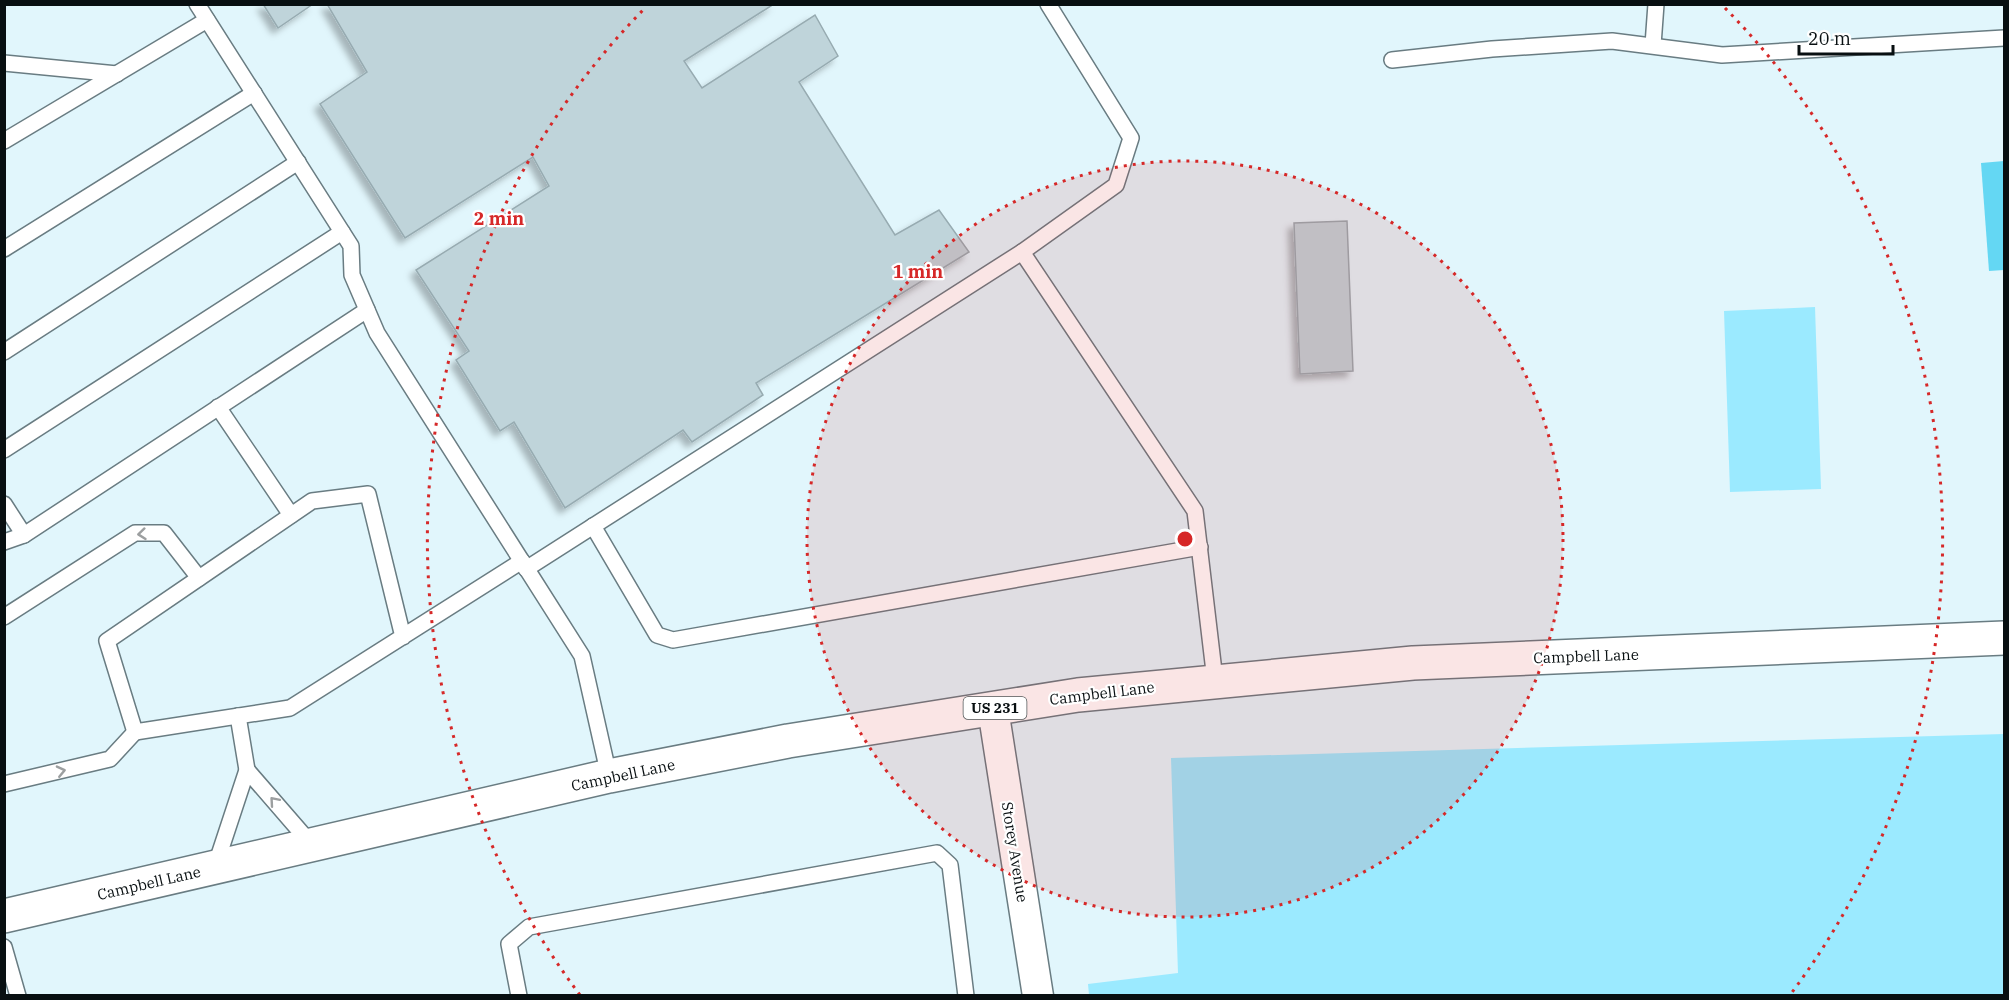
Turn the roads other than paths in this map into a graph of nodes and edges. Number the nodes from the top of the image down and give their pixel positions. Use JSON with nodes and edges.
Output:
{"nodes":[{"id":1,"x":197,"y":4,"type":"edge"},
{"id":2,"x":1048,"y":4,"type":"edge"},
{"id":3,"x":1656,"y":4,"type":"edge"},
{"id":4,"x":207,"y":20,"type":"junction"},
{"id":5,"x":2004,"y":38,"type":"edge"},
{"id":6,"x":1653,"y":45,"type":"junction"},
{"id":7,"x":1392,"y":60,"type":"dead end"},
{"id":8,"x":4,"y":63,"type":"edge"},
{"id":9,"x":117,"y":74,"type":"junction"},
{"id":10,"x":254,"y":93,"type":"junction"},
{"id":11,"x":4,"y":141,"type":"edge"},
{"id":12,"x":297,"y":162,"type":"junction"},
{"id":13,"x":342,"y":232,"type":"junction"},
{"id":14,"x":4,"y":249,"type":"edge"},
{"id":15,"x":1022,"y":252,"type":"junction"},
{"id":16,"x":367,"y":310,"type":"junction"},
{"id":17,"x":4,"y":352,"type":"edge"},
{"id":18,"x":218,"y":407,"type":"junction"},
{"id":19,"x":4,"y":450,"type":"edge"},
{"id":20,"x":4,"y":504,"type":"edge"},
{"id":21,"x":291,"y":515,"type":"junction"},
{"id":22,"x":593,"y":526,"type":"junction"},
{"id":23,"x":24,"y":535,"type":"junction"},
{"id":24,"x":4,"y":542,"type":"edge"},
{"id":25,"x":1200,"y":547,"type":"junction"},
{"id":26,"x":524,"y":565,"type":"junction"},
{"id":27,"x":200,"y":578,"type":"junction"},
{"id":28,"x":4,"y":617,"type":"edge"},
{"id":29,"x":403,"y":637,"type":"junction"},
{"id":30,"x":2004,"y":638,"type":"edge"},
{"id":31,"x":1215,"y":680,"type":"junction"},
{"id":32,"x":993,"y":709,"type":"junction"},
{"id":33,"x":238,"y":716,"type":"junction"},
{"id":34,"x":135,"y":732,"type":"junction"},
{"id":35,"x":247,"y":770,"type":"junction"},
{"id":36,"x":609,"y":776,"type":"junction"},
{"id":37,"x":4,"y":784,"type":"edge"},
{"id":38,"x":312,"y":845,"type":"junction"},
{"id":39,"x":215,"y":868,"type":"junction"},
{"id":40,"x":4,"y":916,"type":"edge"},
{"id":41,"x":4,"y":947,"type":"edge"},
{"id":42,"x":18,"y":996,"type":"edge"},
{"id":43,"x":519,"y":996,"type":"edge"},
{"id":44,"x":966,"y":996,"type":"edge"},
{"id":45,"x":1038,"y":996,"type":"edge"}],
"edges":[{"from":1,"to":4,"type":"lane"},
{"from":2,"to":15,"type":"lane"},
{"from":3,"to":6,"type":"lane"},
{"from":4,"to":9,"type":"lane"},
{"from":4,"to":10,"type":"lane"},
{"from":5,"to":6,"type":"lane"},
{"from":6,"to":7,"type":"lane"},
{"from":8,"to":9,"type":"lane"},
{"from":9,"to":11,"type":"lane"},
{"from":10,"to":12,"type":"lane"},
{"from":10,"to":14,"type":"lane"},
{"from":12,"to":13,"type":"lane"},
{"from":12,"to":17,"type":"lane"},
{"from":13,"to":16,"type":"lane"},
{"from":13,"to":19,"type":"lane"},
{"from":15,"to":22,"type":"lane"},
{"from":15,"to":25,"type":"lane"},
{"from":16,"to":18,"type":"lane"},
{"from":16,"to":26,"type":"lane"},
{"from":18,"to":21,"type":"lane"},
{"from":18,"to":23,"type":"lane"},
{"from":20,"to":23,"type":"lane"},
{"from":21,"to":27,"type":"lane"},
{"from":21,"to":29,"type":"lane"},
{"from":22,"to":25,"type":"lane"},
{"from":22,"to":26,"type":"lane"},
{"from":23,"to":24,"type":"lane"},
{"from":25,"to":31,"type":"lane"},
{"from":26,"to":29,"type":"lane"},
{"from":26,"to":36,"type":"lane"},
{"from":27,"to":28,"type":"lane","one_way":true},
{"from":27,"to":34,"type":"lane"},
{"from":29,"to":33,"type":"lane"},
{"from":30,"to":31,"type":"main road","name":"Campbell Lane","number":"US 231"},
{"from":31,"to":32,"type":"main road","name":"Campbell Lane","number":"US 231"},
{"from":32,"to":36,"type":"main road","name":"Campbell Lane","number":"US 231"},
{"from":32,"to":45,"type":"street","name":"Storey Avenue"},
{"from":33,"to":34,"type":"lane"},
{"from":33,"to":35,"type":"lane"},
{"from":37,"to":34,"type":"lane","one_way":true},
{"from":38,"to":35,"type":"lane","one_way":true},
{"from":35,"to":39,"type":"lane"},
{"from":36,"to":38,"type":"main road","name":"Campbell Lane","number":"US 231"},
{"from":38,"to":39,"type":"main road","name":"Campbell Lane","number":"US 231"},
{"from":39,"to":40,"type":"main road","name":"Campbell Lane","number":"US 231"},
{"from":41,"to":42,"type":"lane"},
{"from":43,"to":44,"type":"lane"}]}
